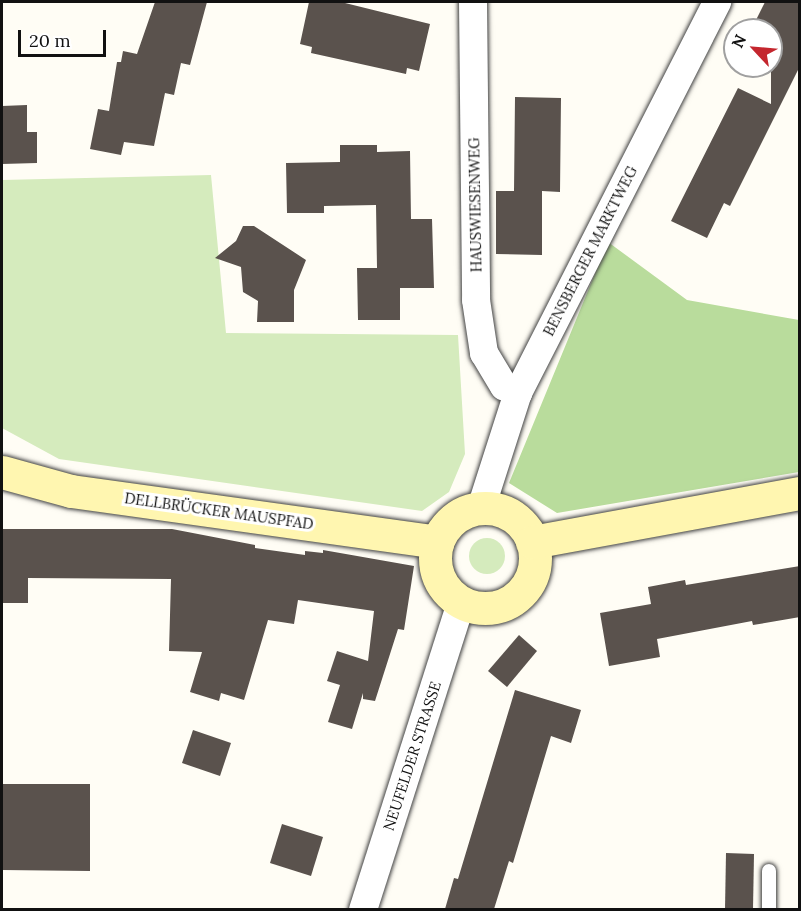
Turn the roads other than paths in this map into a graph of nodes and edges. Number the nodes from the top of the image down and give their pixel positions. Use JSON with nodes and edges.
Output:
{"nodes":[{"id":1,"x":473,"y":2,"type":"edge"},
{"id":2,"x":717,"y":2,"type":"edge"},
{"id":3,"x":518,"y":393,"type":"junction"},
{"id":4,"x":2,"y":472,"type":"edge"},
{"id":5,"x":800,"y":493,"type":"edge"},
{"id":6,"x":481,"y":508,"type":"junction"},
{"id":7,"x":438,"y":542,"type":"junction"},
{"id":8,"x":532,"y":542,"type":"junction"},
{"id":9,"x":461,"y":602,"type":"junction"},
{"id":10,"x":769,"y":871,"type":"dead end"},
{"id":11,"x":363,"y":909,"type":"edge"},
{"id":12,"x":770,"y":909,"type":"edge"}],
"edges":[{"from":1,"to":3,"type":"street","name":"HAUSWIESENWEG"},
{"from":2,"to":3,"type":"street","name":"BENSBERGER MARKTWEG"},
{"from":3,"to":6,"type":"street","name":"BENSBERGER MARKTWEG"},
{"from":4,"to":7,"type":"main road","name":"DELLBRÜCKER MAUSPFAD"},
{"from":5,"to":8,"type":"main road"},
{"from":6,"to":7,"type":"main road"},
{"from":6,"to":8,"type":"main road"},
{"from":7,"to":9,"type":"main road"},
{"from":8,"to":9,"type":"main road"},
{"from":9,"to":11,"type":"street","name":"NEUFELDER STRASSE"},
{"from":10,"to":12,"type":"lane"}]}
